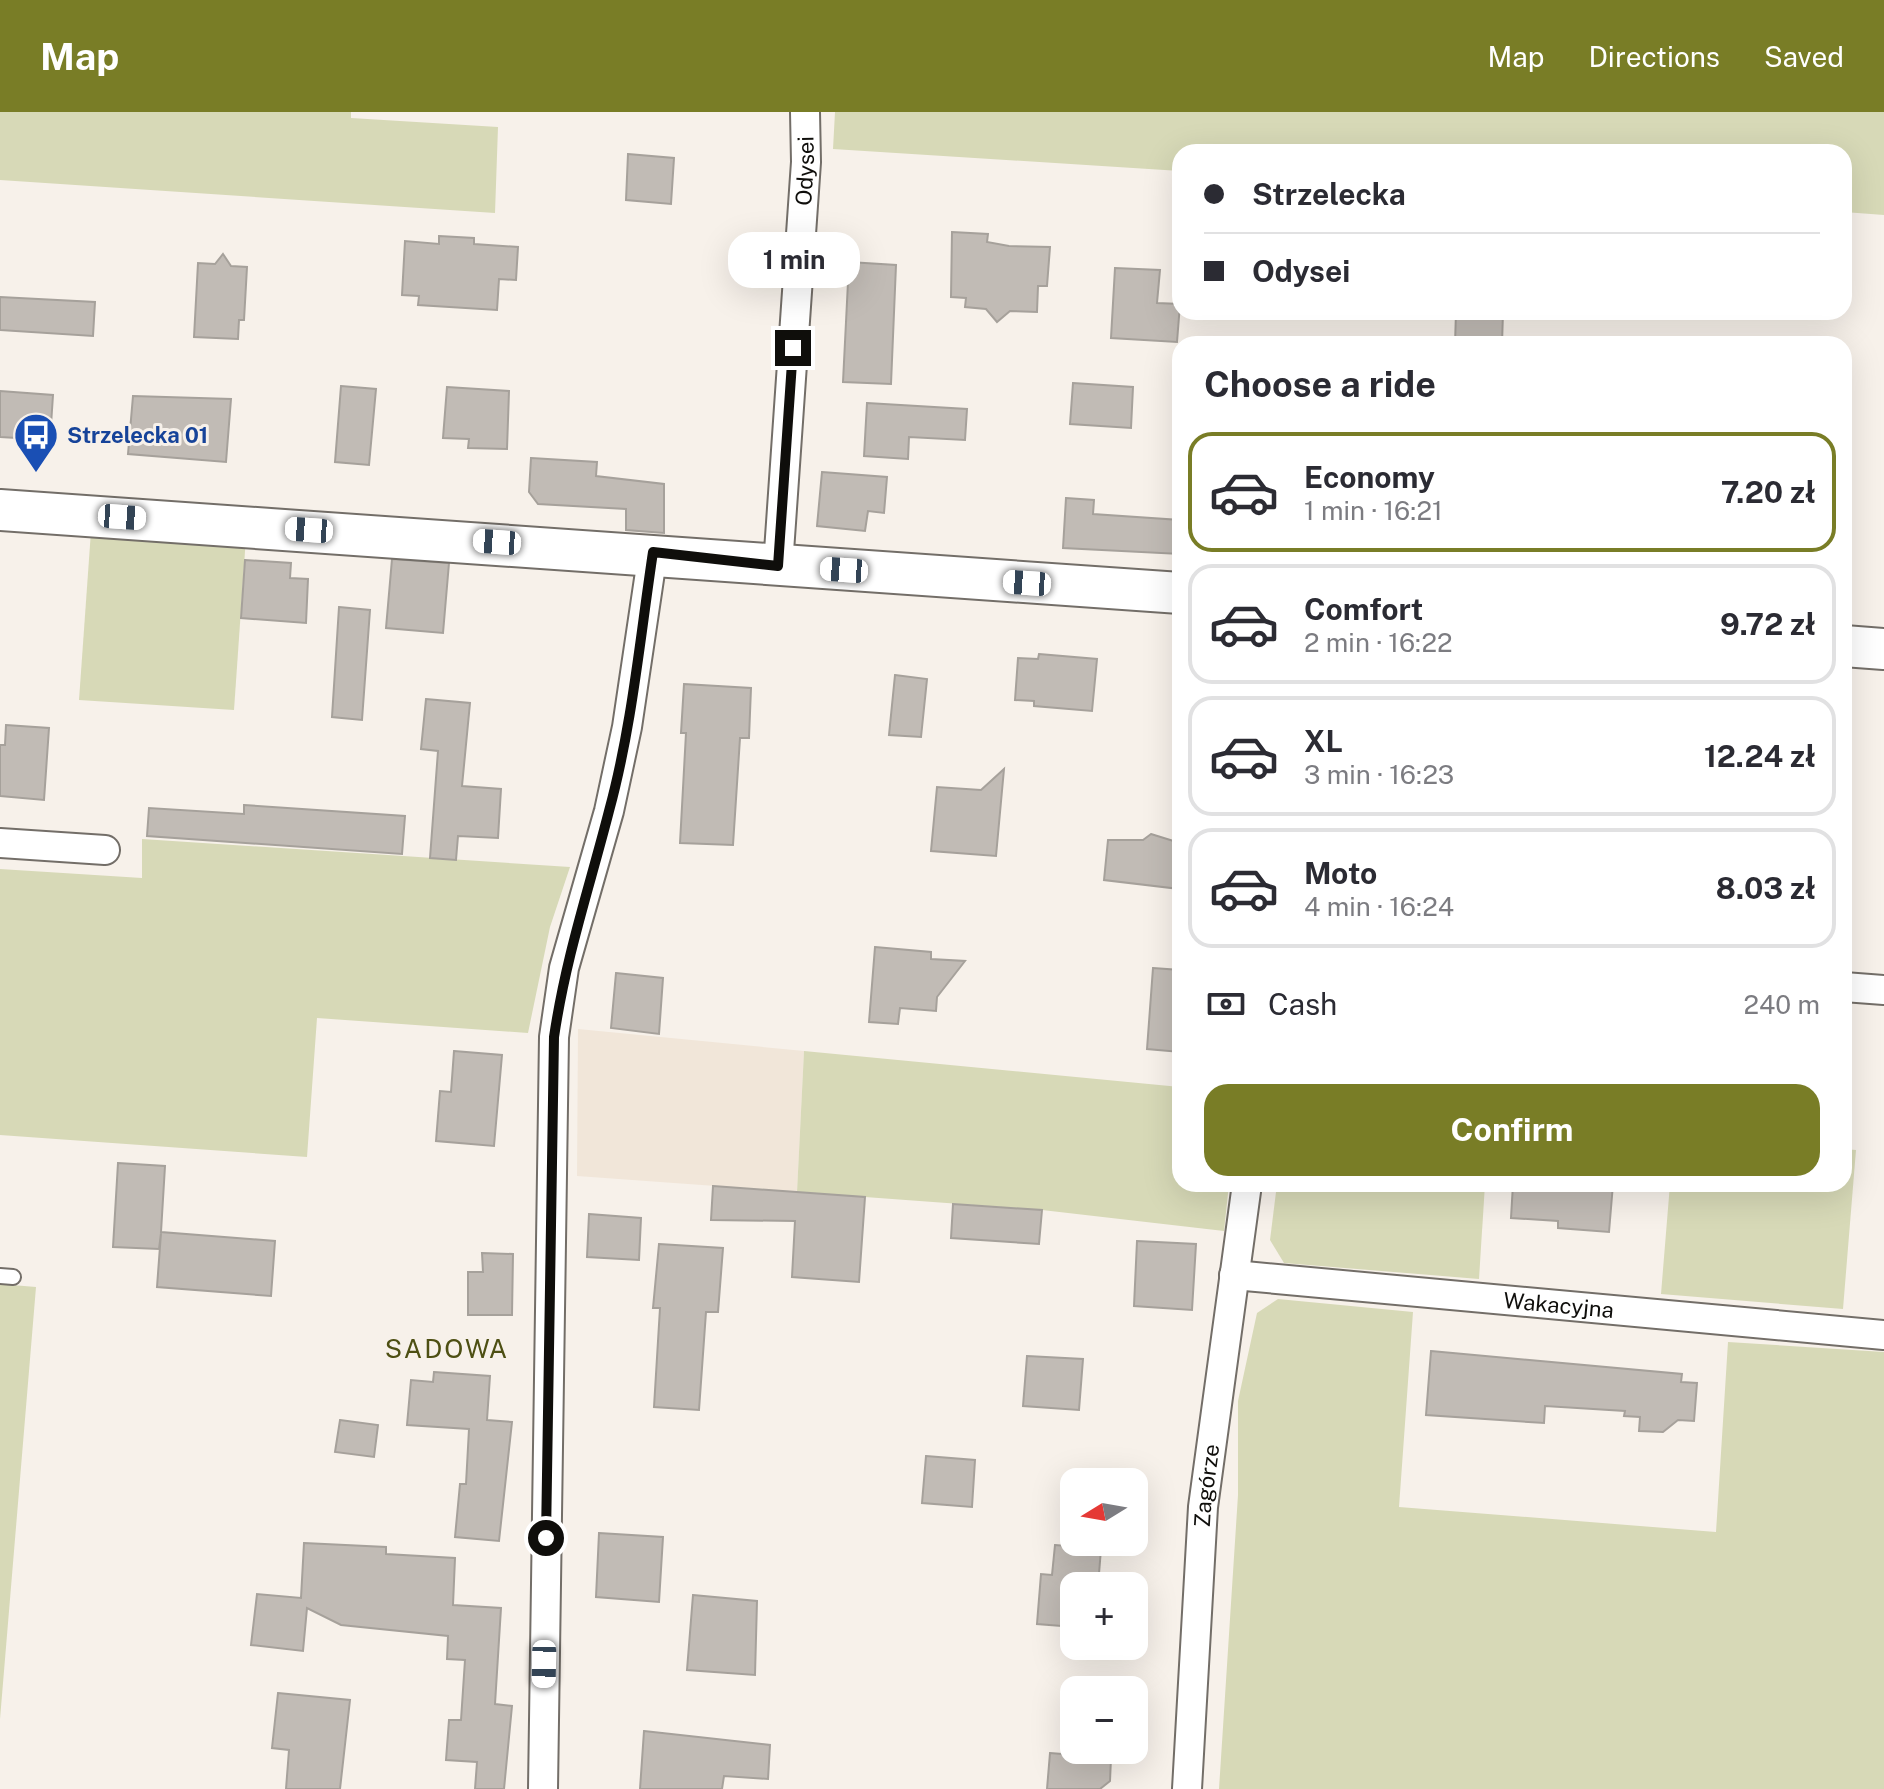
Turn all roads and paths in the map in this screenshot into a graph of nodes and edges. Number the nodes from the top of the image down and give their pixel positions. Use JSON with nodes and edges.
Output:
{"nodes":[{"id":1,"x":805,"y":112,"type":"edge"},
{"id":2,"x":0,"y":510,"type":"edge"},
{"id":3,"x":653,"y":552,"type":"junction"},
{"id":4,"x":778,"y":566,"type":"junction"},
{"id":5,"x":1172,"y":592,"type":"edge"},
{"id":6,"x":1852,"y":647,"type":"edge"},
{"id":7,"x":1884,"y":649,"type":"edge"},
{"id":8,"x":0,"y":843,"type":"edge"},
{"id":9,"x":105,"y":850,"type":"dead end"},
{"id":10,"x":1852,"y":988,"type":"edge"},
{"id":11,"x":1884,"y":990,"type":"edge"},
{"id":12,"x":1246,"y":1192,"type":"edge"},
{"id":13,"x":1234,"y":1275,"type":"junction"},
{"id":14,"x":1884,"y":1335,"type":"edge"},
{"id":15,"x":543,"y":1789,"type":"edge"},
{"id":16,"x":1187,"y":1789,"type":"edge"}],
"edges":[{"from":1,"to":4,"type":"street","name":"Odysei"},
{"from":2,"to":3,"type":"street"},
{"from":3,"to":4,"type":"street"},
{"from":3,"to":15,"type":"street"},
{"from":4,"to":5,"type":"street"},
{"from":6,"to":7,"type":"street"},
{"from":8,"to":9,"type":"street"},
{"from":10,"to":11,"type":"street"},
{"from":12,"to":13,"type":"street","name":"Zagórze"},
{"from":13,"to":14,"type":"street","name":"Wakacyjna"},
{"from":13,"to":16,"type":"street","name":"Zagórze"}]}
